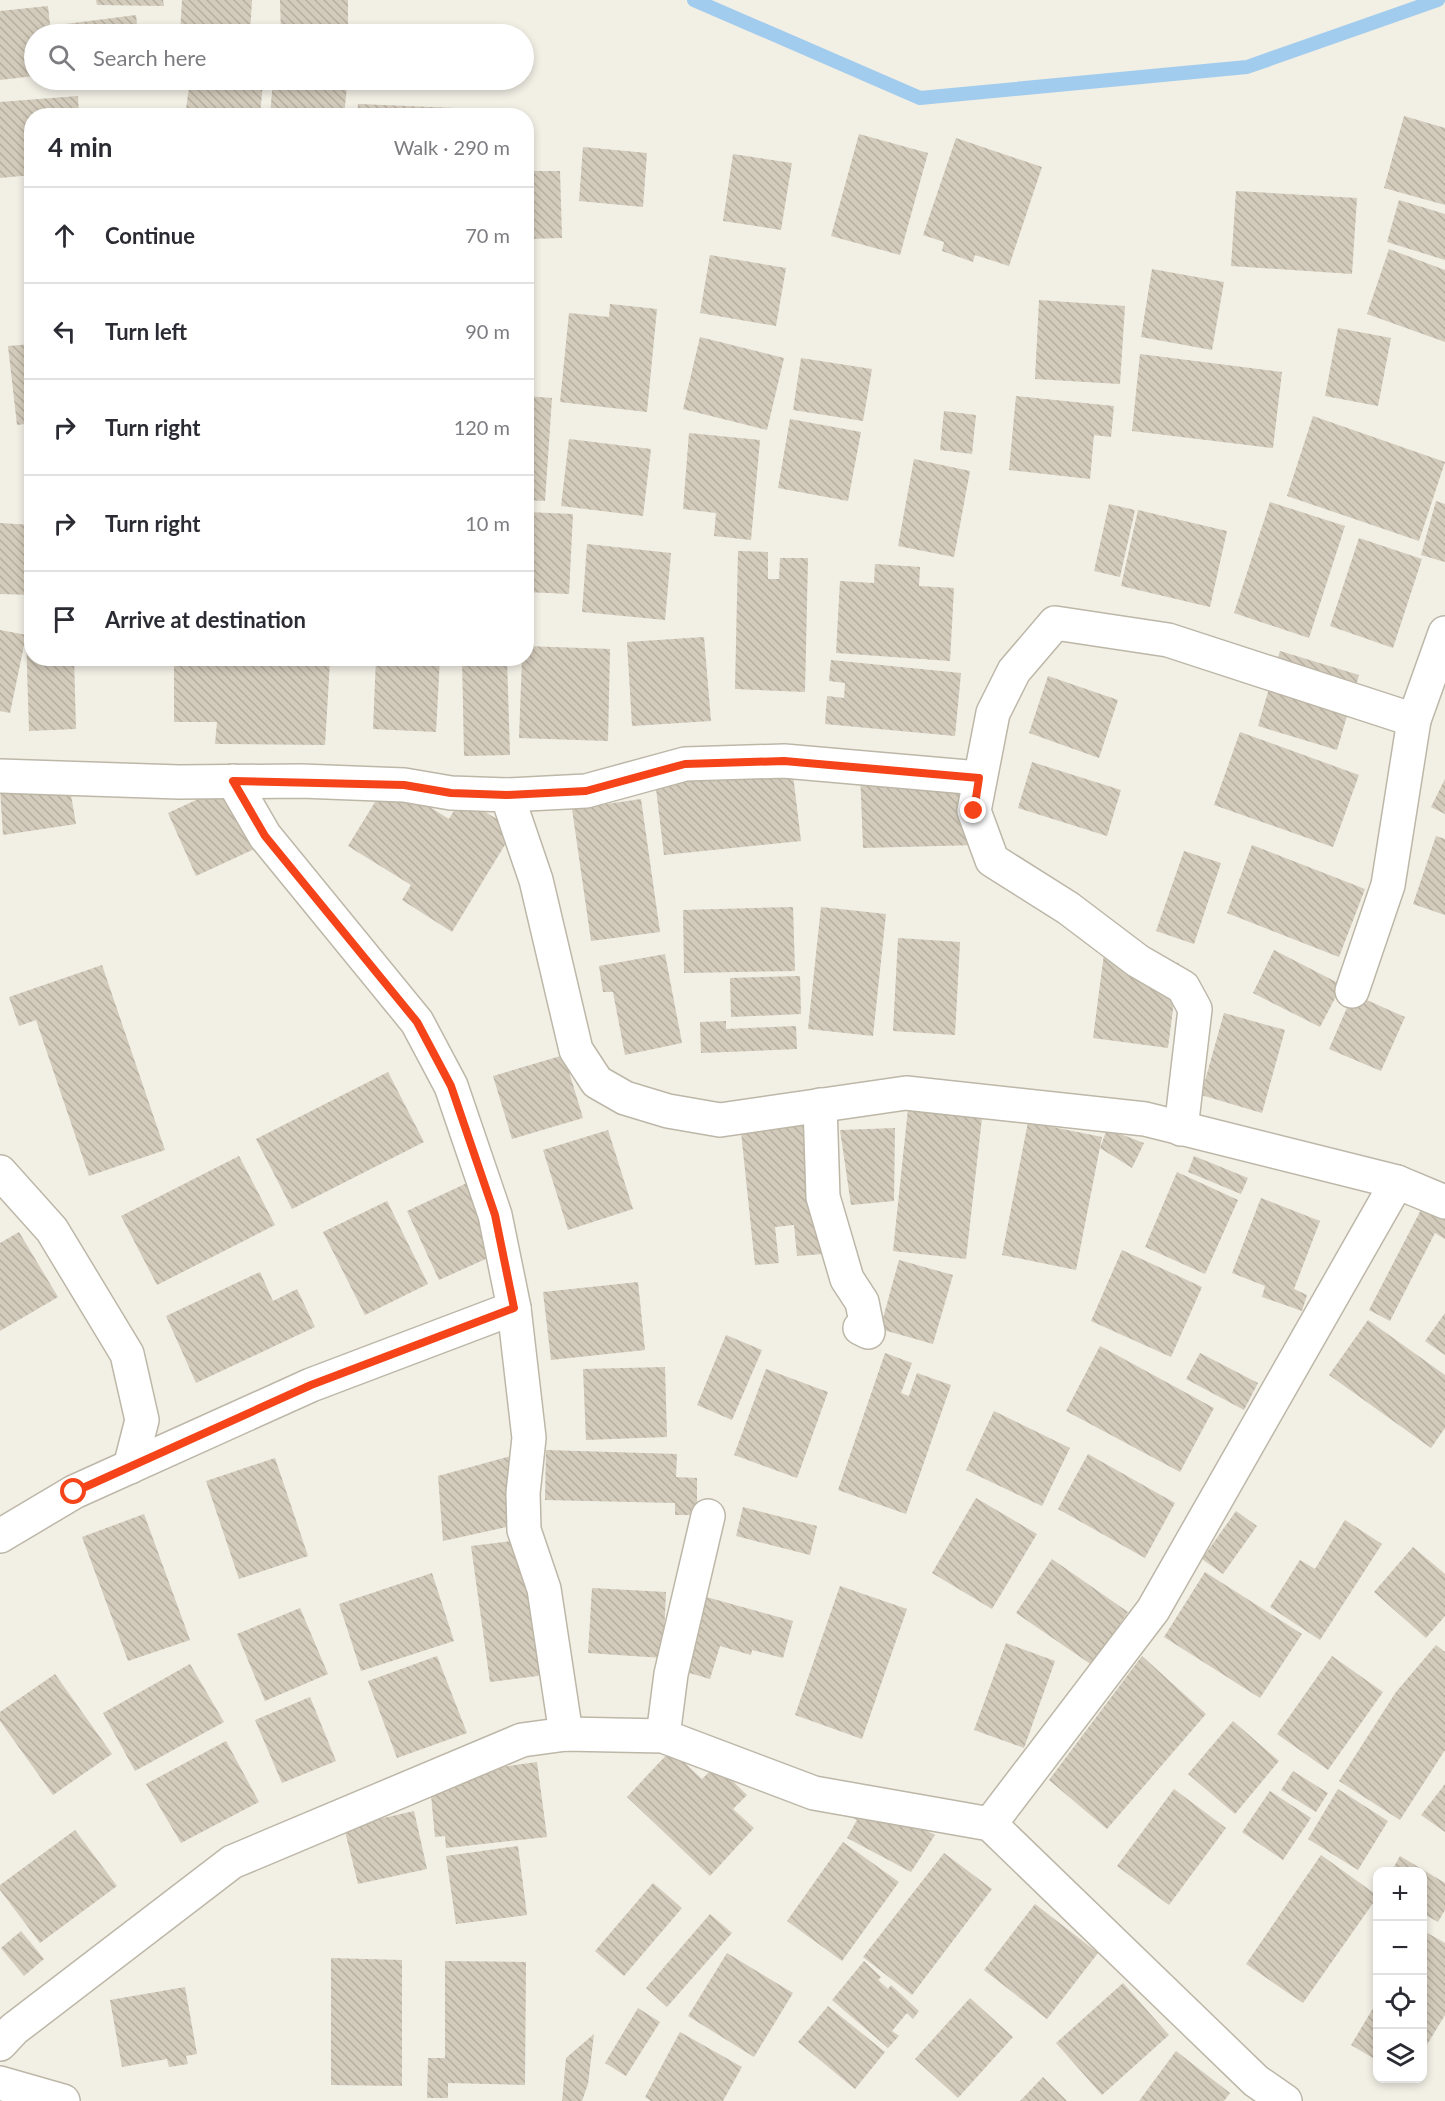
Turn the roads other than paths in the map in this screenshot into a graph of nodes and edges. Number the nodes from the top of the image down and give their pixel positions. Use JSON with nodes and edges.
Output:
{"nodes":[{"id":1,"x":1445,"y":633,"type":"edge"},
{"id":2,"x":1414,"y":720,"type":"junction"},
{"id":3,"x":0,"y":776,"type":"edge"},
{"id":4,"x":979,"y":778,"type":"junction"},
{"id":5,"x":233,"y":781,"type":"junction"},
{"id":6,"x":507,"y":795,"type":"junction"},
{"id":7,"x":1352,"y":991,"type":"dead end"},
{"id":8,"x":820,"y":1105,"type":"junction"},
{"id":9,"x":1181,"y":1129,"type":"junction"},
{"id":10,"x":0,"y":1172,"type":"edge"},
{"id":11,"x":1396,"y":1182,"type":"junction"},
{"id":12,"x":1445,"y":1202,"type":"edge"},
{"id":13,"x":514,"y":1308,"type":"junction"},
{"id":14,"x":860,"y":1328,"type":"dead end"},
{"id":15,"x":130,"y":1467,"type":"junction"},
{"id":16,"x":708,"y":1516,"type":"dead end"},
{"id":17,"x":0,"y":1536,"type":"edge"},
{"id":18,"x":566,"y":1734,"type":"junction"},
{"id":19,"x":663,"y":1737,"type":"junction"},
{"id":20,"x":990,"y":1824,"type":"junction"},
{"id":21,"x":5,"y":2026,"type":"edge"},
{"id":22,"x":0,"y":2082,"type":"edge"},
{"id":23,"x":63,"y":2101,"type":"edge"},
{"id":24,"x":1285,"y":2101,"type":"edge"}],
"edges":[{"from":1,"to":2,"type":"street"},
{"from":2,"to":4,"type":"street"},
{"from":2,"to":7,"type":"street"},
{"from":3,"to":5,"type":"street"},
{"from":4,"to":6,"type":"street"},
{"from":4,"to":9,"type":"street"},
{"from":5,"to":6,"type":"street"},
{"from":5,"to":13,"type":"street"},
{"from":6,"to":8,"type":"street"},
{"from":8,"to":9,"type":"street"},
{"from":8,"to":14,"type":"street"},
{"from":9,"to":11,"type":"street"},
{"from":10,"to":15,"type":"street"},
{"from":11,"to":12,"type":"street"},
{"from":11,"to":20,"type":"street"},
{"from":13,"to":15,"type":"street"},
{"from":13,"to":18,"type":"street"},
{"from":15,"to":17,"type":"street"},
{"from":16,"to":19,"type":"street"},
{"from":18,"to":19,"type":"street"},
{"from":18,"to":21,"type":"street"},
{"from":19,"to":20,"type":"street"},
{"from":20,"to":24,"type":"street"},
{"from":22,"to":23,"type":"street"}]}
